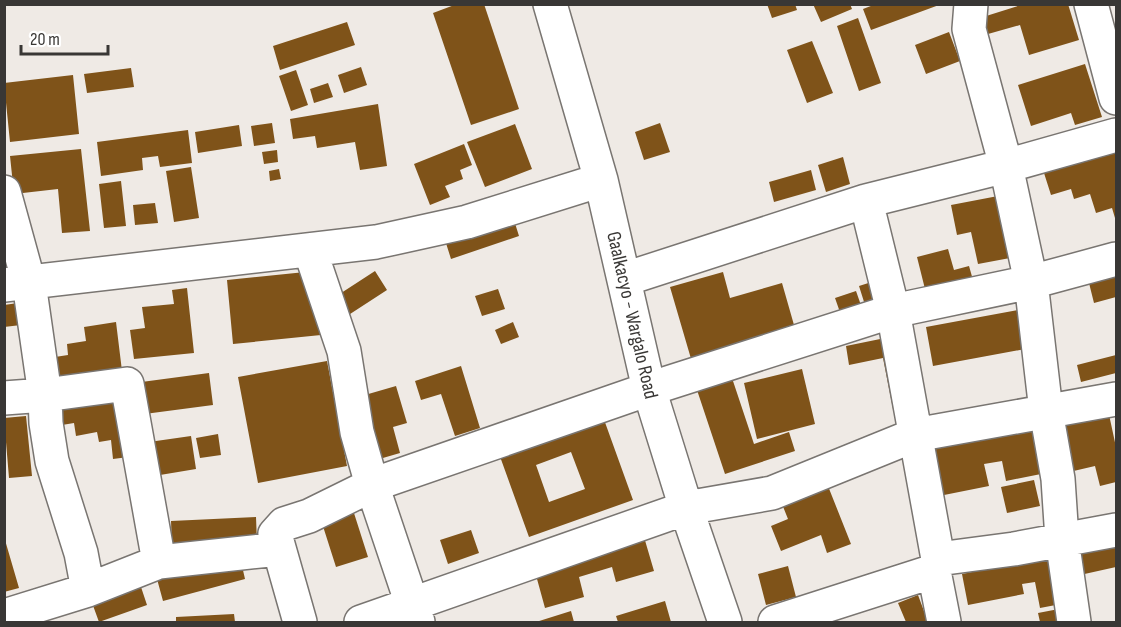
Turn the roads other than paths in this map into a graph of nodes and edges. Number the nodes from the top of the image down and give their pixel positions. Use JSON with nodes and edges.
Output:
{"nodes":[{"id":1,"x":550,"y":4,"type":"edge"},
{"id":2,"x":971,"y":4,"type":"edge"},
{"id":3,"x":1091,"y":4,"type":"edge"},
{"id":4,"x":1116,"y":98,"type":"edge"},
{"id":5,"x":1116,"y":135,"type":"edge"},
{"id":6,"x":1006,"y":166,"type":"junction"},
{"id":7,"x":601,"y":180,"type":"junction"},
{"id":8,"x":4,"y":192,"type":"edge"},
{"id":9,"x":866,"y":201,"type":"junction"},
{"id":10,"x":310,"y":249,"type":"junction"},
{"id":11,"x":1116,"y":259,"type":"edge"},
{"id":12,"x":625,"y":279,"type":"junction"},
{"id":13,"x":1031,"y":282,"type":"junction"},
{"id":14,"x":17,"y":284,"type":"edge"},
{"id":15,"x":893,"y":311,"type":"junction"},
{"id":16,"x":649,"y":389,"type":"junction"},
{"id":17,"x":45,"y":395,"type":"junction"},
{"id":18,"x":4,"y":398,"type":"edge"},
{"id":19,"x":1116,"y":399,"type":"edge"},
{"id":20,"x":1046,"y":411,"type":"junction"},
{"id":21,"x":915,"y":435,"type":"junction"},
{"id":22,"x":372,"y":485,"type":"junction"},
{"id":23,"x":686,"y":508,"type":"junction"},
{"id":24,"x":1116,"y":530,"type":"edge"},
{"id":25,"x":1062,"y":539,"type":"junction"},
{"id":26,"x":279,"y":549,"type":"junction"},
{"id":27,"x":159,"y":562,"type":"junction"},
{"id":28,"x":936,"y":565,"type":"junction"},
{"id":29,"x":88,"y":590,"type":"junction"},
{"id":30,"x":52,"y":612,"type":"edge"},
{"id":31,"x":415,"y":613,"type":"edge"},
{"id":32,"x":4,"y":616,"type":"edge"},
{"id":33,"x":300,"y":622,"type":"edge"},
{"id":34,"x":361,"y":622,"type":"edge"},
{"id":35,"x":725,"y":622,"type":"edge"},
{"id":36,"x":775,"y":622,"type":"edge"},
{"id":37,"x":944,"y":622,"type":"edge"},
{"id":38,"x":1074,"y":622,"type":"edge"}],
"edges":[{"from":1,"to":7,"type":"street","name":"Gaalkacyo - Wargalo Road"},
{"from":2,"to":6,"type":"street"},
{"from":3,"to":4,"type":"street"},
{"from":5,"to":6,"type":"street"},
{"from":6,"to":9,"type":"street"},
{"from":6,"to":13,"type":"street"},
{"from":7,"to":10,"type":"street"},
{"from":7,"to":12,"type":"street","name":"Gaalkacyo - Wargalo Road"},
{"from":8,"to":14,"type":"street"},
{"from":9,"to":12,"type":"street"},
{"from":9,"to":15,"type":"street"},
{"from":10,"to":14,"type":"street"},
{"from":10,"to":22,"type":"street"},
{"from":11,"to":13,"type":"street"},
{"from":12,"to":16,"type":"street","name":"Gaalkacyo - Wargalo Road"},
{"from":13,"to":15,"type":"street"},
{"from":13,"to":20,"type":"street"},
{"from":14,"to":17,"type":"street"},
{"from":15,"to":16,"type":"street"},
{"from":15,"to":21,"type":"street"},
{"from":16,"to":22,"type":"street"},
{"from":16,"to":23,"type":"street","name":"Gaalkacyo - Wargalo Road"},
{"from":17,"to":18,"type":"street"},
{"from":17,"to":27,"type":"street"},
{"from":17,"to":29,"type":"street"},
{"from":19,"to":20,"type":"street"},
{"from":20,"to":21,"type":"street"},
{"from":20,"to":25,"type":"street"},
{"from":21,"to":23,"type":"street"},
{"from":21,"to":28,"type":"street"},
{"from":22,"to":26,"type":"street"},
{"from":22,"to":31,"type":"street"},
{"from":23,"to":31,"type":"street"},
{"from":23,"to":35,"type":"street","name":"Gaalkacyo - Wargalo Road"},
{"from":24,"to":25,"type":"street"},
{"from":25,"to":28,"type":"street"},
{"from":25,"to":38,"type":"street"},
{"from":26,"to":27,"type":"street"},
{"from":26,"to":33,"type":"street"},
{"from":27,"to":29,"type":"street"},
{"from":28,"to":36,"type":"street"},
{"from":28,"to":37,"type":"street"},
{"from":29,"to":30,"type":"street"},
{"from":30,"to":32,"type":"street"},
{"from":31,"to":34,"type":"street"}]}
